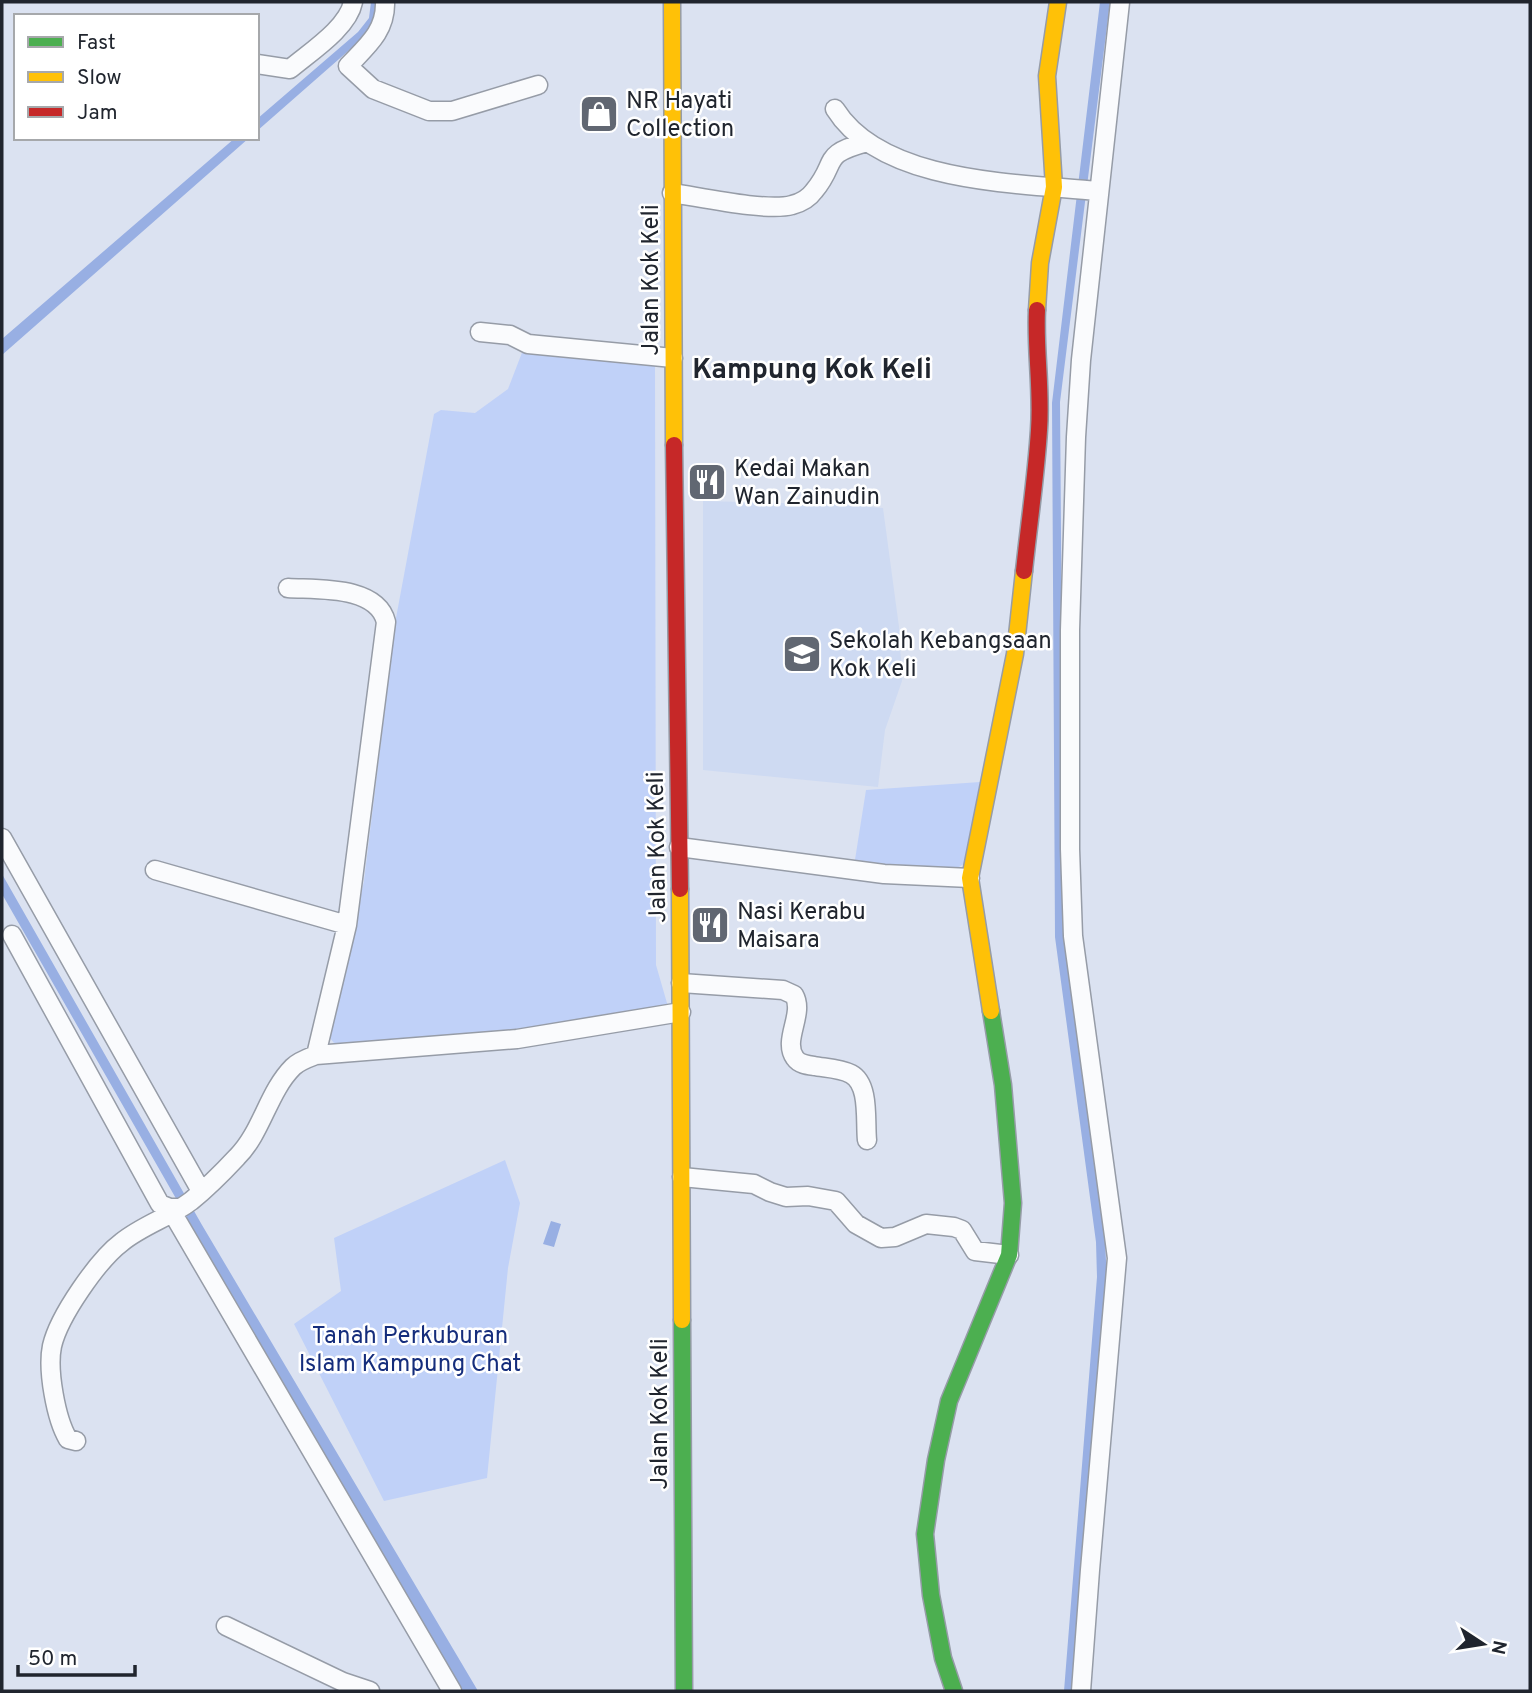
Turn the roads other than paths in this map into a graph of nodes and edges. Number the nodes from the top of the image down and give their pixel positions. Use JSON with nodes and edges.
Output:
{"nodes":[{"id":1,"x":353,"y":2,"type":"edge"},
{"id":2,"x":385,"y":2,"type":"edge"},
{"id":3,"x":672,"y":2,"type":"edge"},
{"id":4,"x":1058,"y":2,"type":"edge"},
{"id":5,"x":1120,"y":2,"type":"edge"},
{"id":6,"x":259,"y":64,"type":"edge"},
{"id":7,"x":538,"y":85,"type":"dead end"},
{"id":8,"x":835,"y":109,"type":"dead end"},
{"id":9,"x":867,"y":142,"type":"junction"},
{"id":10,"x":1062,"y":187,"type":"junction"},
{"id":11,"x":1095,"y":191,"type":"junction"},
{"id":12,"x":672,"y":193,"type":"junction"},
{"id":13,"x":480,"y":332,"type":"dead end"},
{"id":14,"x":673,"y":358,"type":"junction"},
{"id":15,"x":288,"y":588,"type":"dead end"},
{"id":16,"x":2,"y":838,"type":"edge"},
{"id":17,"x":679,"y":847,"type":"junction"},
{"id":18,"x":155,"y":870,"type":"dead end"},
{"id":19,"x":970,"y":878,"type":"junction"},
{"id":20,"x":347,"y":925,"type":"junction"},
{"id":21,"x":12,"y":935,"type":"dead end"},
{"id":22,"x":681,"y":983,"type":"junction"},
{"id":23,"x":681,"y":1012,"type":"junction"},
{"id":24,"x":316,"y":1055,"type":"junction"},
{"id":25,"x":867,"y":1140,"type":"dead end"},
{"id":26,"x":682,"y":1177,"type":"junction"},
{"id":27,"x":186,"y":1203,"type":"junction"},
{"id":28,"x":1009,"y":1255,"type":"junction"},
{"id":29,"x":76,"y":1441,"type":"dead end"},
{"id":30,"x":226,"y":1626,"type":"dead end"},
{"id":31,"x":370,"y":1691,"type":"edge"},
{"id":32,"x":452,"y":1691,"type":"edge"},
{"id":33,"x":684,"y":1691,"type":"edge"},
{"id":34,"x":954,"y":1691,"type":"edge"},
{"id":35,"x":1082,"y":1691,"type":"edge"}],
"edges":[{"from":1,"to":6,"type":"street"},
{"from":2,"to":7,"type":"street"},
{"from":3,"to":12,"type":"street","name":"Jalan Kok Keli"},
{"from":4,"to":10,"type":"street"},
{"from":5,"to":11,"type":"street"},
{"from":8,"to":9,"type":"street"},
{"from":9,"to":10,"type":"street"},
{"from":9,"to":12,"type":"street"},
{"from":10,"to":11,"type":"street"},
{"from":10,"to":19,"type":"street"},
{"from":11,"to":35,"type":"street"},
{"from":12,"to":14,"type":"street","name":"Jalan Kok Keli"},
{"from":13,"to":14,"type":"street"},
{"from":14,"to":17,"type":"street","name":"Jalan Kok Keli"},
{"from":15,"to":20,"type":"street"},
{"from":16,"to":27,"type":"street"},
{"from":17,"to":19,"type":"street"},
{"from":17,"to":22,"type":"street","name":"Jalan Kok Keli"},
{"from":18,"to":20,"type":"street"},
{"from":19,"to":28,"type":"street"},
{"from":20,"to":24,"type":"street"},
{"from":21,"to":27,"type":"street"},
{"from":22,"to":23,"type":"street","name":"Jalan Kok Keli"},
{"from":22,"to":25,"type":"street"},
{"from":23,"to":24,"type":"street"},
{"from":23,"to":26,"type":"street","name":"Jalan Kok Keli"},
{"from":24,"to":27,"type":"street"},
{"from":26,"to":28,"type":"street"},
{"from":26,"to":33,"type":"street","name":"Jalan Kok Keli"},
{"from":27,"to":29,"type":"street"},
{"from":27,"to":32,"type":"street"},
{"from":28,"to":34,"type":"street"},
{"from":30,"to":31,"type":"street"}]}
